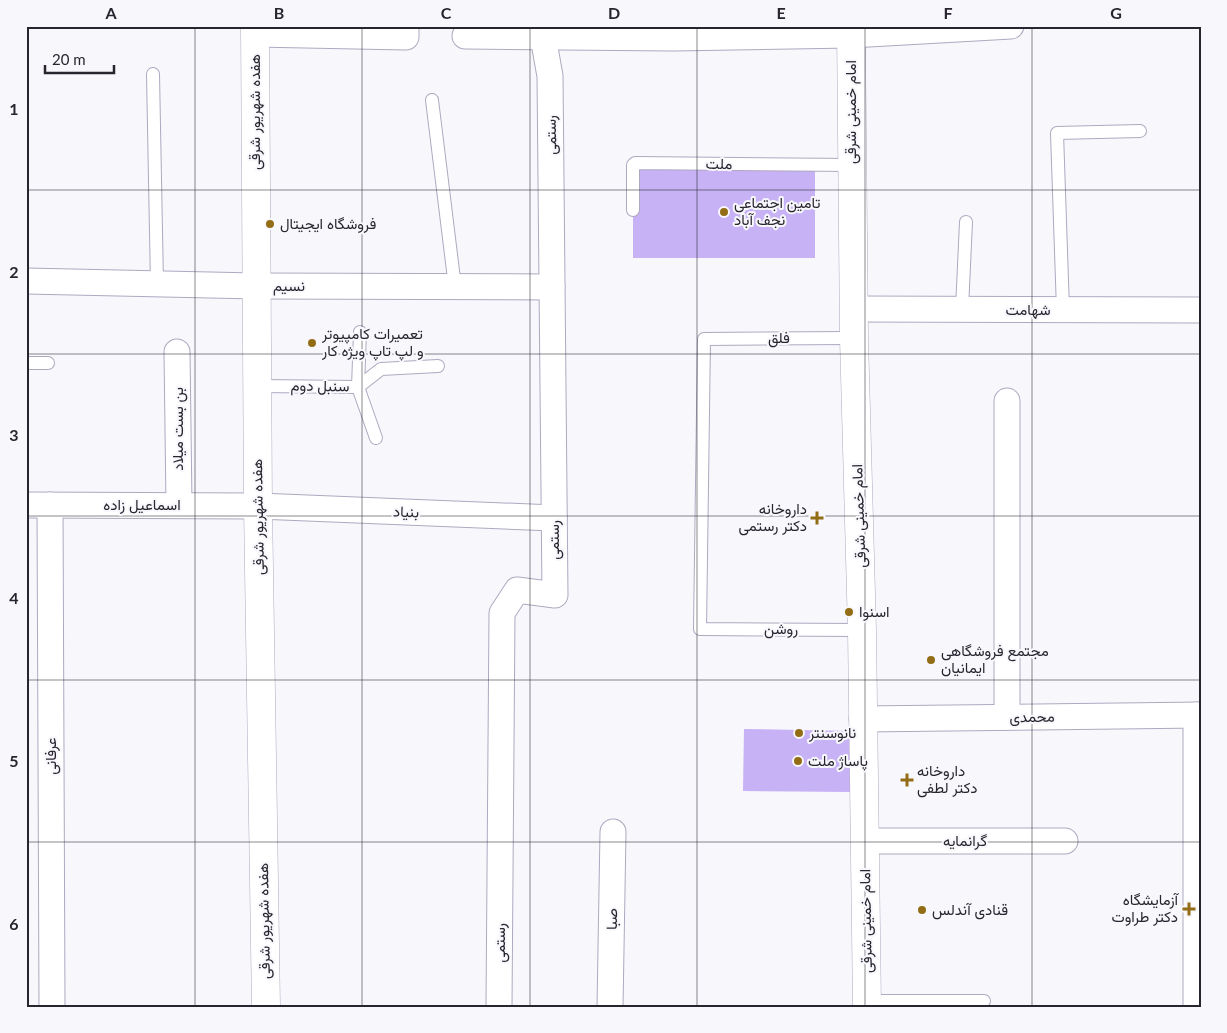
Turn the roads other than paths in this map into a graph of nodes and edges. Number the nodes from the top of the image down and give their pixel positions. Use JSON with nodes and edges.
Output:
{"nodes":[{"id":1,"x":1011,"y":26,"type":"edge"},
{"id":2,"x":254,"y":30,"type":"edge"},
{"id":3,"x":851,"y":31,"type":"edge"},
{"id":4,"x":406,"y":32,"type":"edge"},
{"id":5,"x":543,"y":32,"type":"edge"},
{"id":6,"x":672,"y":32,"type":"edge"},
{"id":7,"x":465,"y":36,"type":"dead end"},
{"id":8,"x":153,"y":74,"type":"dead end"},
{"id":9,"x":432,"y":100,"type":"dead end"},
{"id":10,"x":1140,"y":131,"type":"dead end"},
{"id":11,"x":852,"y":165,"type":"junction"},
{"id":12,"x":633,"y":210,"type":"dead end"},
{"id":13,"x":966,"y":222,"type":"dead end"},
{"id":14,"x":26,"y":281,"type":"edge"},
{"id":15,"x":157,"y":284,"type":"junction"},
{"id":16,"x":256,"y":286,"type":"junction"},
{"id":17,"x":455,"y":287,"type":"junction"},
{"id":18,"x":552,"y":288,"type":"junction"},
{"id":19,"x":855,"y":309,"type":"junction"},
{"id":20,"x":962,"y":309,"type":"junction"},
{"id":21,"x":1063,"y":310,"type":"junction"},
{"id":22,"x":1201,"y":310,"type":"edge"},
{"id":23,"x":360,"y":332,"type":"dead end"},
{"id":24,"x":854,"y":338,"type":"junction"},
{"id":25,"x":177,"y":352,"type":"dead end"},
{"id":26,"x":26,"y":363,"type":"edge"},
{"id":27,"x":48,"y":363,"type":"dead end"},
{"id":28,"x":438,"y":366,"type":"dead end"},
{"id":29,"x":257,"y":386,"type":"junction"},
{"id":30,"x":358,"y":387,"type":"junction"},
{"id":31,"x":1007,"y":401,"type":"dead end"},
{"id":32,"x":376,"y":438,"type":"dead end"},
{"id":33,"x":38,"y":505,"type":"edge"},
{"id":34,"x":178,"y":505,"type":"junction"},
{"id":35,"x":258,"y":506,"type":"junction"},
{"id":36,"x":554,"y":518,"type":"junction"},
{"id":37,"x":700,"y":629,"type":"joint"},
{"id":38,"x":862,"y":630,"type":"junction"},
{"id":39,"x":1198,"y":715,"type":"edge"},
{"id":40,"x":1007,"y":718,"type":"junction"},
{"id":41,"x":862,"y":719,"type":"junction"},
{"id":42,"x":613,"y":832,"type":"dead end"},
{"id":43,"x":864,"y":841,"type":"junction"},
{"id":44,"x":1065,"y":841,"type":"dead end"},
{"id":45,"x":984,"y":1000,"type":"dead end"},
{"id":46,"x":867,"y":1004,"type":"edge"},
{"id":47,"x":52,"y":1007,"type":"edge"},
{"id":48,"x":266,"y":1007,"type":"edge"},
{"id":49,"x":499,"y":1007,"type":"edge"},
{"id":50,"x":610,"y":1007,"type":"edge"},
{"id":51,"x":1196,"y":1007,"type":"edge"}],
"edges":[{"from":1,"to":3,"type":"street"},
{"from":2,"to":4,"type":"street"},
{"from":2,"to":16,"type":"street","name":"هفده شهریور شرقی"},
{"from":3,"to":6,"type":"street"},
{"from":3,"to":11,"type":"street","name":"امام خمینی شرقی"},
{"from":5,"to":6,"type":"street"},
{"from":5,"to":7,"type":"street"},
{"from":5,"to":18,"type":"street","name":"رستمی"},
{"from":8,"to":15,"type":"lane"},
{"from":9,"to":17,"type":"lane"},
{"from":10,"to":21,"type":"lane"},
{"from":11,"to":12,"type":"lane","name":"ملت"},
{"from":11,"to":19,"type":"street","name":"امام خمینی شرقی"},
{"from":13,"to":20,"type":"lane"},
{"from":14,"to":15,"type":"street","name":"نسیم"},
{"from":15,"to":16,"type":"street","name":"نسیم"},
{"from":16,"to":17,"type":"street","name":"نسیم"},
{"from":16,"to":29,"type":"street","name":"هفده شهریور شرقی"},
{"from":17,"to":18,"type":"street","name":"نسیم"},
{"from":18,"to":36,"type":"street","name":"رستمی"},
{"from":19,"to":20,"type":"street","name":"شهامت"},
{"from":19,"to":24,"type":"street","name":"امام خمینی شرقی"},
{"from":20,"to":21,"type":"street","name":"شهامت"},
{"from":21,"to":22,"type":"street","name":"شهامت"},
{"from":23,"to":30,"type":"lane"},
{"from":24,"to":37,"type":"lane","name":"فلق"},
{"from":24,"to":38,"type":"street","name":"امام خمینی شرقی"},
{"from":25,"to":34,"type":"street","name":"بن بست میلاد"},
{"from":26,"to":27,"type":"lane"},
{"from":28,"to":30,"type":"lane","name":"سنبل دوم"},
{"from":29,"to":30,"type":"lane","name":"سنبل دوم"},
{"from":29,"to":35,"type":"street","name":"هفده شهریور شرقی"},
{"from":30,"to":32,"type":"lane"},
{"from":31,"to":40,"type":"street"},
{"from":33,"to":34,"type":"street","name":"اسماعیل زاده"},
{"from":33,"to":47,"type":"street","name":"عرفانی"},
{"from":34,"to":35,"type":"street","name":"اسماعیل زاده"},
{"from":35,"to":36,"type":"street","name":"بنیاد"},
{"from":35,"to":48,"type":"street","name":"هفده شهریور شرقی"},
{"from":36,"to":49,"type":"street","name":"رستمی"},
{"from":37,"to":38,"type":"lane","name":"روشن"},
{"from":38,"to":41,"type":"street","name":"امام خمینی شرقی"},
{"from":39,"to":40,"type":"street","name":"محمدی"},
{"from":39,"to":51,"type":"street"},
{"from":40,"to":41,"type":"street","name":"محمدی"},
{"from":41,"to":43,"type":"street","name":"امام خمینی شرقی"},
{"from":42,"to":50,"type":"street","name":"صبا"},
{"from":43,"to":44,"type":"street","name":"گرانمایه"},
{"from":43,"to":46,"type":"street","name":"امام خمینی شرقی"},
{"from":45,"to":46,"type":"lane"}]}
